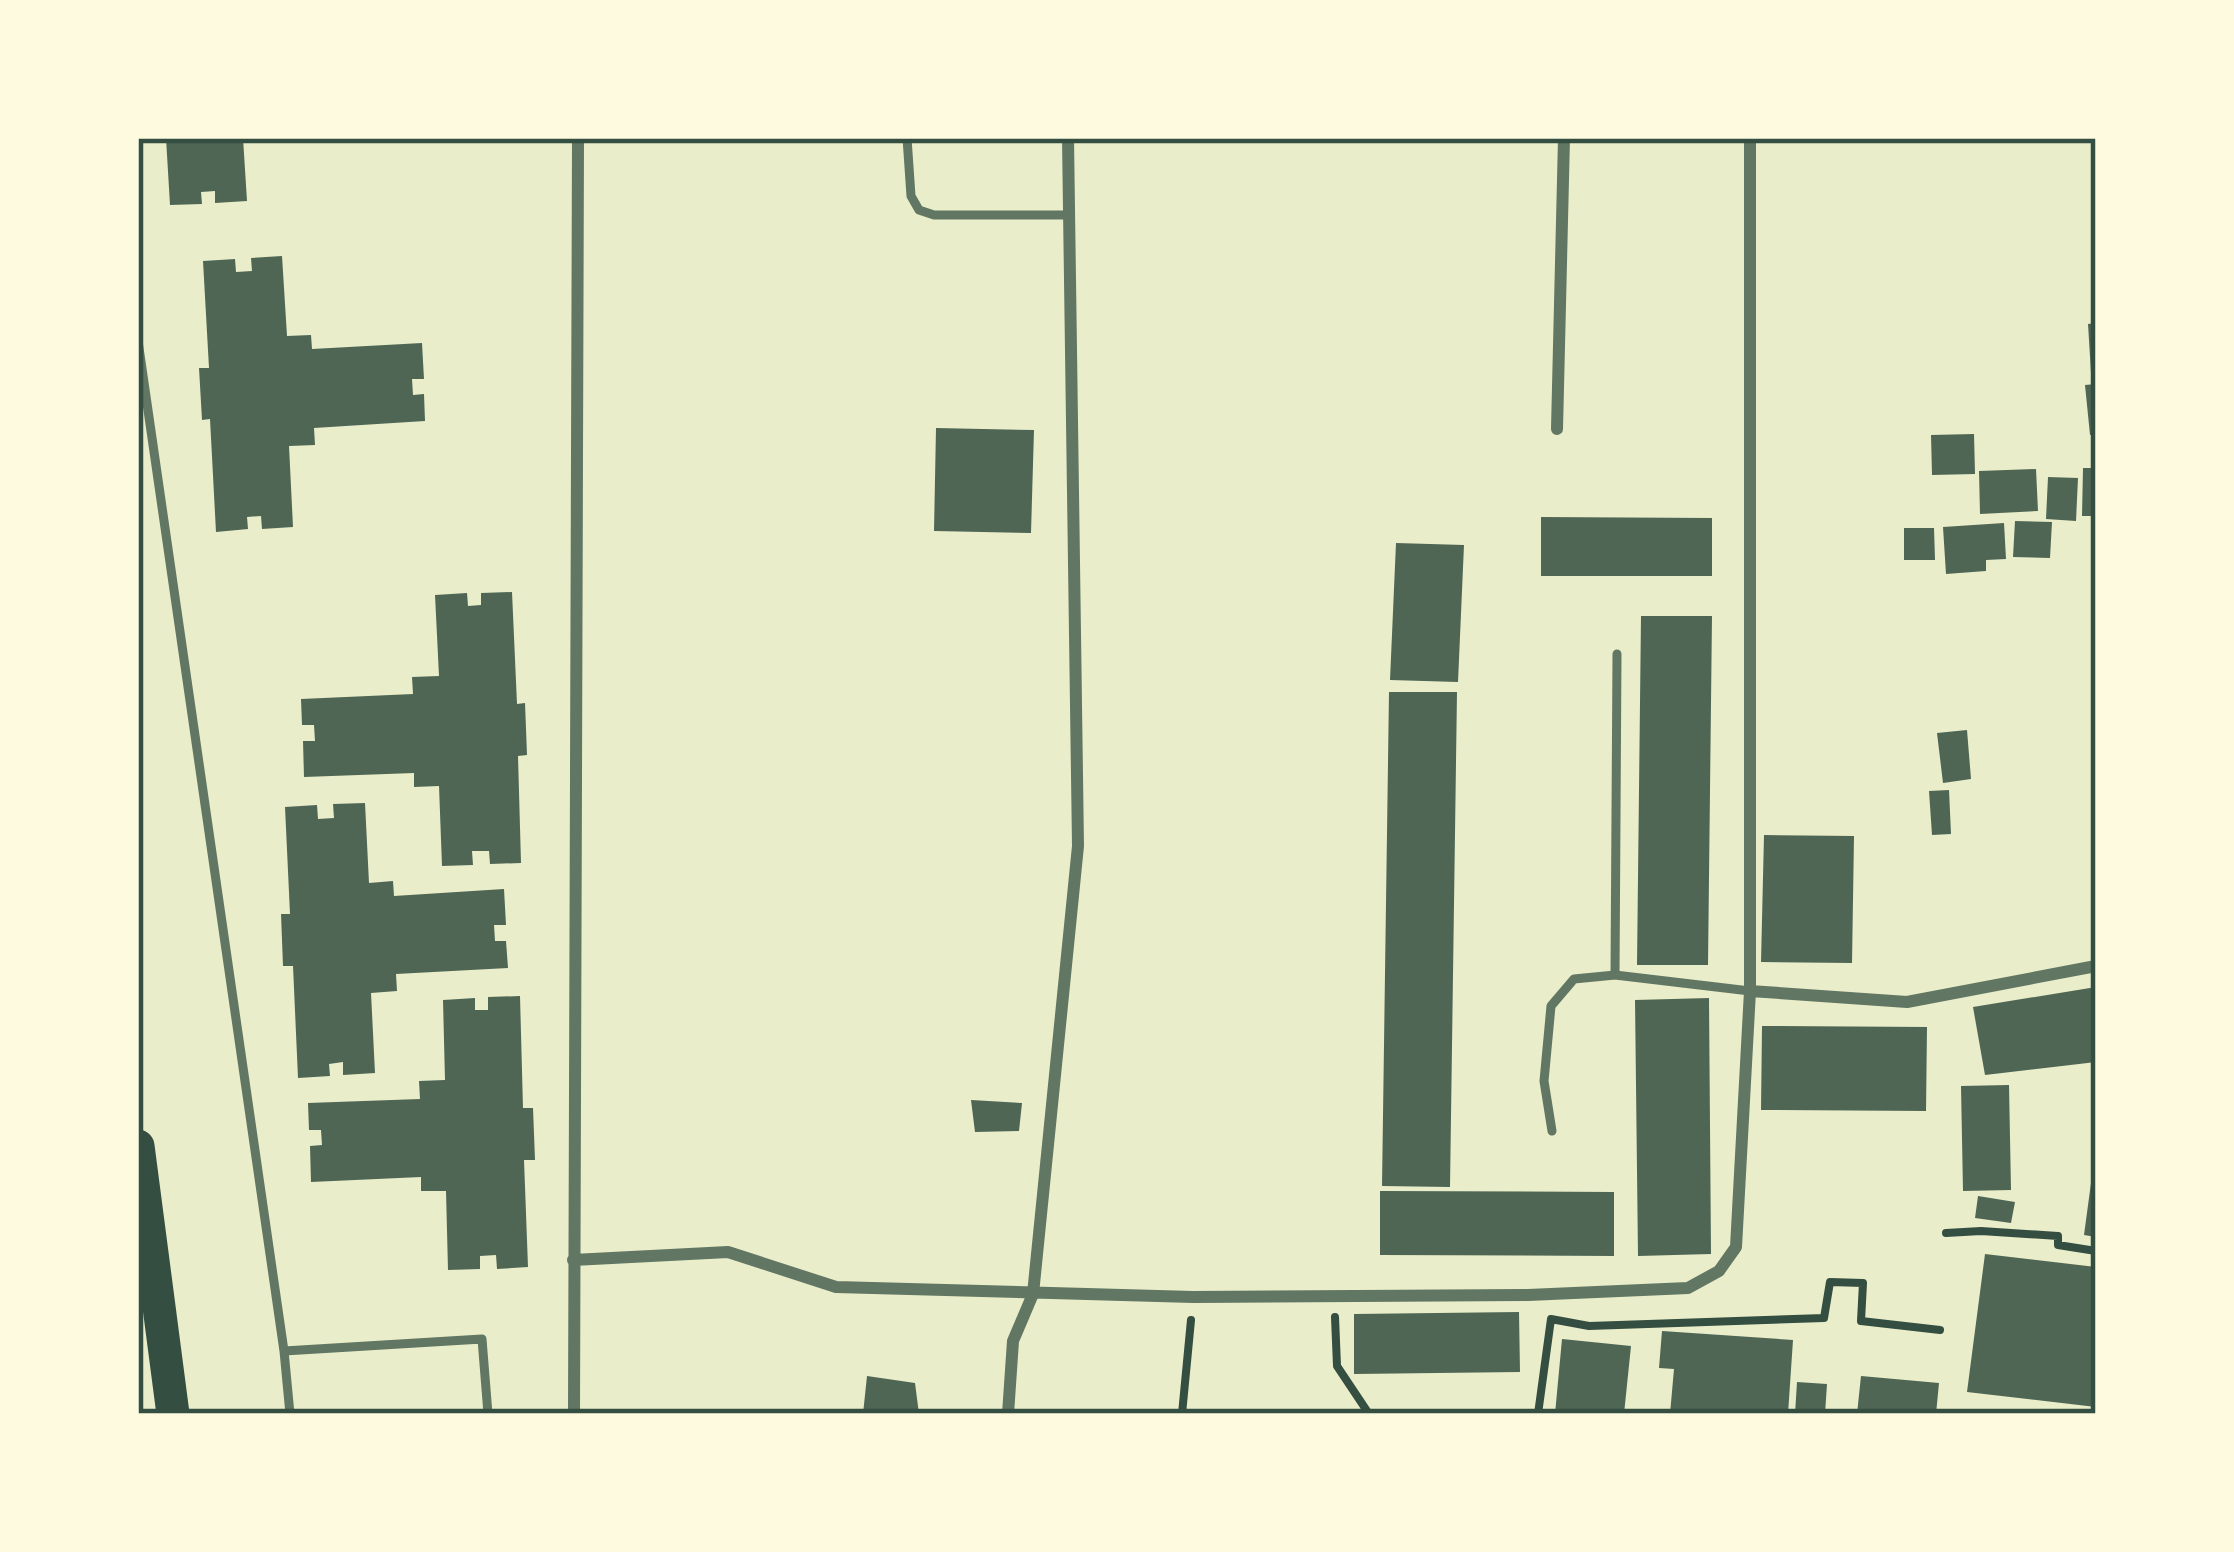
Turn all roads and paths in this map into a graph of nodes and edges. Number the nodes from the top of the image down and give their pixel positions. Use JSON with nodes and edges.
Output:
{"nodes":[{"id":1,"x":578,"y":138,"type":"edge"},
{"id":2,"x":907,"y":138,"type":"edge"},
{"id":3,"x":1068,"y":138,"type":"edge"},
{"id":4,"x":1564,"y":138,"type":"edge"},
{"id":5,"x":1750,"y":138,"type":"edge"},
{"id":6,"x":1067,"y":214,"type":"junction"},
{"id":7,"x":138,"y":341,"type":"edge"},
{"id":8,"x":1557,"y":429,"type":"dead end"},
{"id":9,"x":1617,"y":654,"type":"dead end"},
{"id":10,"x":2096,"y":966,"type":"edge"},
{"id":11,"x":1615,"y":975,"type":"junction"},
{"id":12,"x":1750,"y":991,"type":"junction"},
{"id":13,"x":1552,"y":1131,"type":"dead end"},
{"id":14,"x":138,"y":1146,"type":"edge"},
{"id":15,"x":1946,"y":1233,"type":"dead end"},
{"id":16,"x":2096,"y":1251,"type":"edge"},
{"id":17,"x":573,"y":1260,"type":"junction"},
{"id":18,"x":1033,"y":1294,"type":"junction"},
{"id":19,"x":1334,"y":1296,"type":"junction"},
{"id":20,"x":1193,"y":1297,"type":"junction"},
{"id":21,"x":1940,"y":1330,"type":"dead end"},
{"id":22,"x":284,"y":1351,"type":"junction"},
{"id":23,"x":173,"y":1414,"type":"edge"},
{"id":24,"x":290,"y":1414,"type":"edge"},
{"id":25,"x":488,"y":1414,"type":"edge"},
{"id":26,"x":574,"y":1414,"type":"edge"},
{"id":27,"x":1008,"y":1414,"type":"edge"},
{"id":28,"x":1182,"y":1414,"type":"edge"},
{"id":29,"x":1369,"y":1414,"type":"edge"},
{"id":30,"x":1538,"y":1414,"type":"edge"}],
"edges":[{"from":1,"to":17,"type":"street"},
{"from":2,"to":6,"type":"lane"},
{"from":3,"to":6,"type":"street"},
{"from":4,"to":8,"type":"street"},
{"from":5,"to":12,"type":"street"},
{"from":6,"to":18,"type":"street"},
{"from":7,"to":22,"type":"lane"},
{"from":9,"to":11,"type":"lane"},
{"from":10,"to":12,"type":"street"},
{"from":11,"to":12,"type":"lane"},
{"from":11,"to":13,"type":"lane"},
{"from":12,"to":19,"type":"street"},
{"from":14,"to":23,"type":"highway"},
{"from":15,"to":16,"type":"path"},
{"from":17,"to":18,"type":"street"},
{"from":17,"to":26,"type":"street"},
{"from":18,"to":20,"type":"street"},
{"from":18,"to":27,"type":"street"},
{"from":19,"to":20,"type":"street"},
{"from":19,"to":29,"type":"path"},
{"from":20,"to":28,"type":"path"},
{"from":21,"to":30,"type":"path"},
{"from":22,"to":24,"type":"lane"},
{"from":22,"to":25,"type":"lane"}]}
